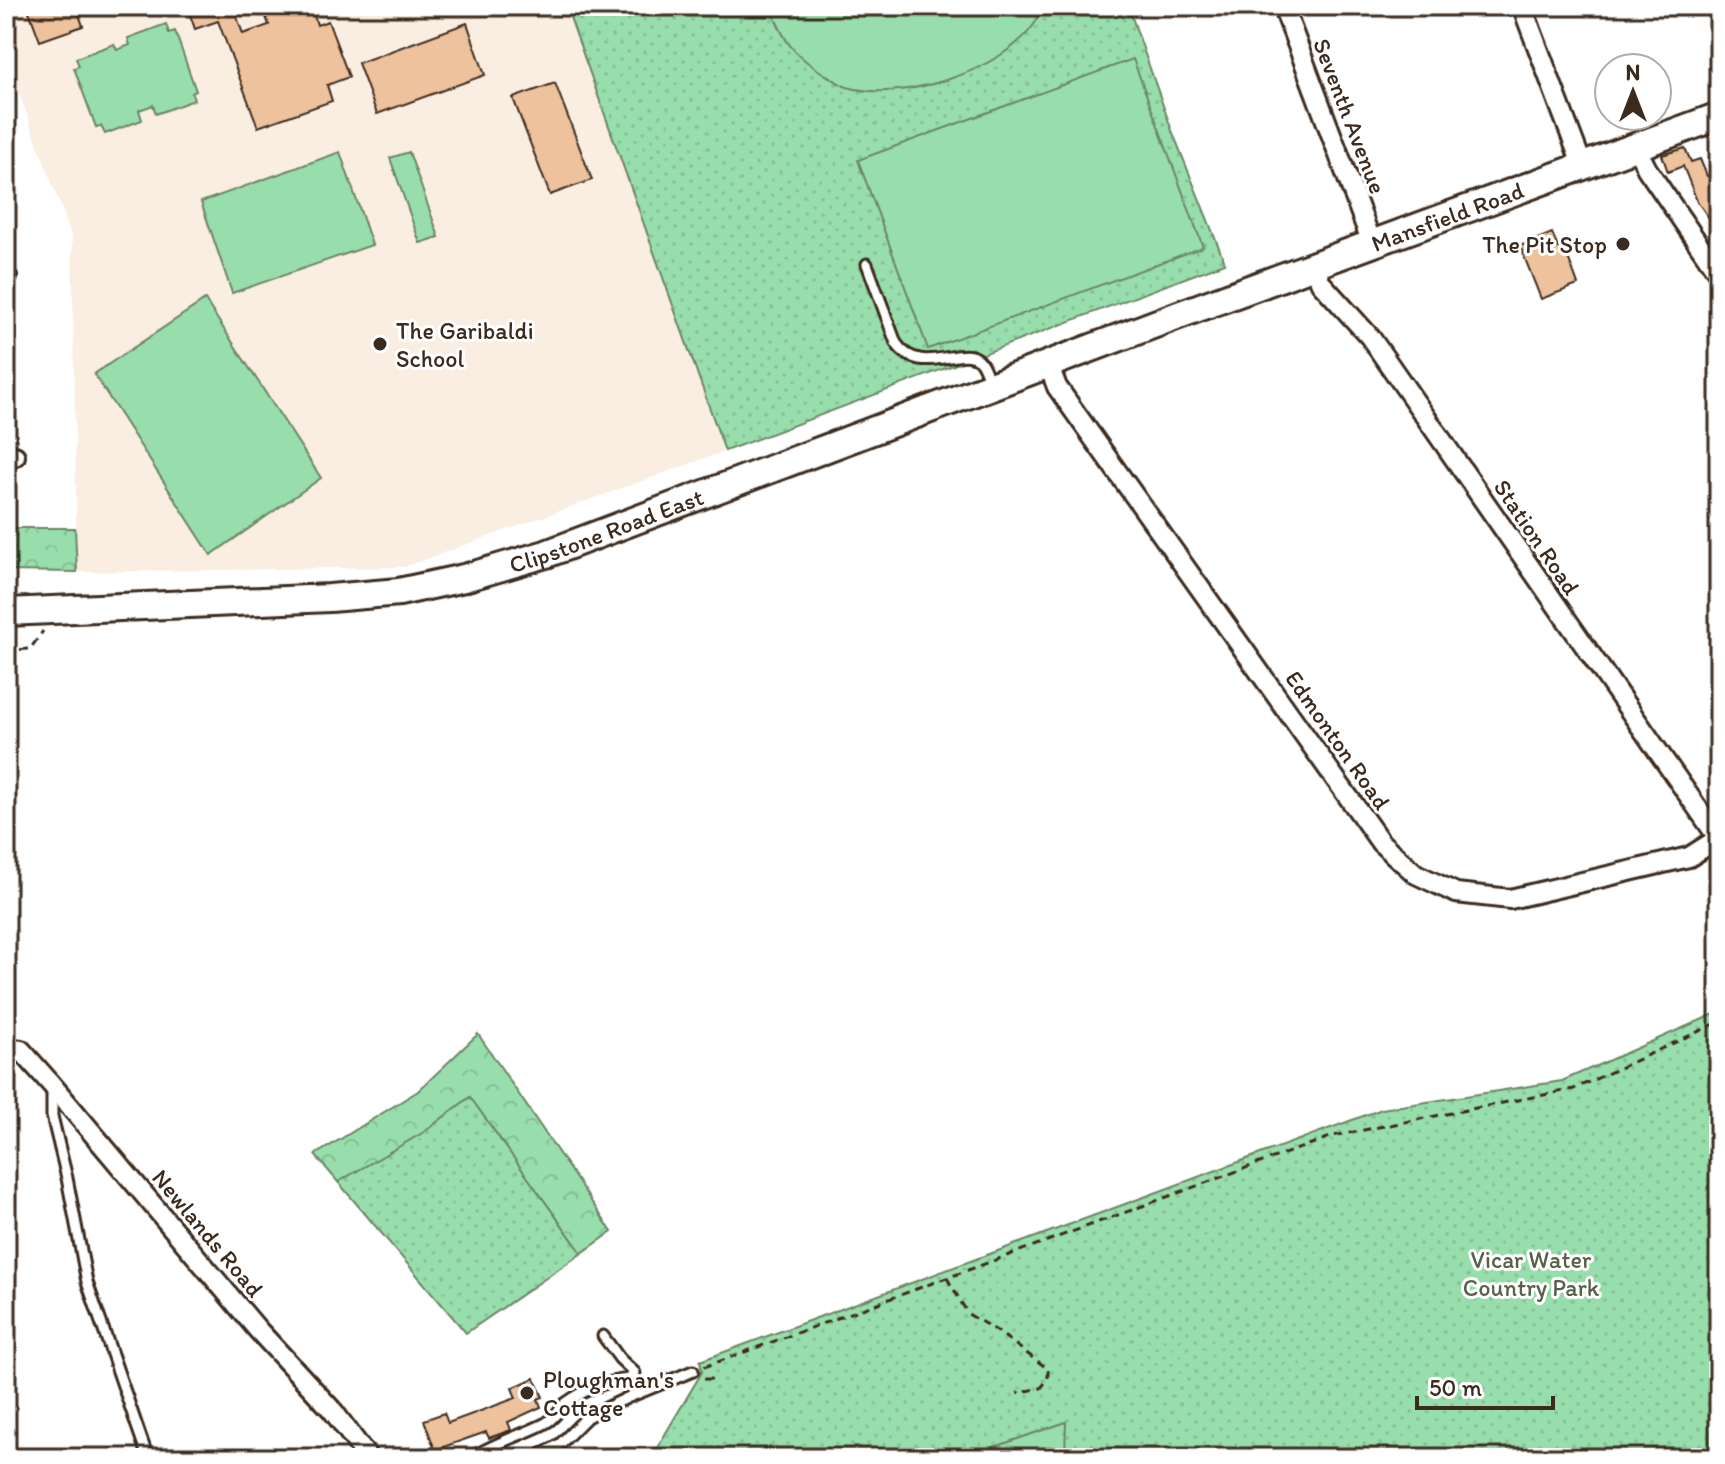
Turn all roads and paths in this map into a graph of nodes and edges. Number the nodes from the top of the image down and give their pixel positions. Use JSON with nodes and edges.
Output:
{"nodes":[{"id":1,"x":1283,"y":6,"type":"edge"},
{"id":2,"x":1522,"y":6,"type":"edge"},
{"id":3,"x":1719,"y":116,"type":"edge"},
{"id":4,"x":1636,"y":147,"type":"junction"},
{"id":5,"x":1583,"y":167,"type":"junction"},
{"id":6,"x":1372,"y":243,"type":"junction"},
{"id":7,"x":867,"y":264,"type":"dead end"},
{"id":8,"x":1313,"y":265,"type":"junction"},
{"id":9,"x":1719,"y":274,"type":"edge"},
{"id":10,"x":1176,"y":316,"type":"joint"},
{"id":11,"x":1049,"y":366,"type":"junction"},
{"id":12,"x":991,"y":387,"type":"junction"},
{"id":13,"x":61,"y":610,"type":"junction"},
{"id":14,"x":6,"y":612,"type":"edge"},
{"id":15,"x":6,"y":650,"type":"edge"},
{"id":16,"x":1719,"y":838,"type":"edge"},
{"id":17,"x":1719,"y":1022,"type":"edge"},
{"id":18,"x":6,"y":1048,"type":"edge"},
{"id":19,"x":52,"y":1085,"type":"junction"},
{"id":20,"x":947,"y":1278,"type":"junction"},
{"id":21,"x":603,"y":1336,"type":"dead end"},
{"id":22,"x":693,"y":1371,"type":"joint"},
{"id":23,"x":1017,"y":1393,"type":"dead end"},
{"id":24,"x":148,"y":1458,"type":"edge"},
{"id":25,"x":368,"y":1458,"type":"edge"},
{"id":26,"x":471,"y":1458,"type":"edge"},
{"id":27,"x":536,"y":1458,"type":"edge"}],
"edges":[{"from":1,"to":6,"type":"street","name":"Seventh Avenue"},
{"from":2,"to":5,"type":"street"},
{"from":3,"to":4,"type":"main road","name":"Mansfield Road"},
{"from":4,"to":5,"type":"main road","name":"Mansfield Road"},
{"from":4,"to":9,"type":"street"},
{"from":5,"to":6,"type":"main road","name":"Mansfield Road"},
{"from":6,"to":8,"type":"main road","name":"Mansfield Road"},
{"from":7,"to":12,"type":"lane"},
{"from":8,"to":10,"type":"main road","name":"Mansfield Road"},
{"from":8,"to":16,"type":"street","name":"Station Road"},
{"from":10,"to":11,"type":"main road","name":"Clipstone Road East"},
{"from":11,"to":12,"type":"main road","name":"Clipstone Road East"},
{"from":11,"to":16,"type":"street","name":"Edmonton Road"},
{"from":12,"to":13,"type":"main road","name":"Clipstone Road East"},
{"from":13,"to":14,"type":"main road","name":"Clipstone Road East"},
{"from":13,"to":15,"type":"path"},
{"from":17,"to":20,"type":"path"},
{"from":18,"to":19,"type":"street","name":"Newlands Road"},
{"from":19,"to":24,"type":"lane"},
{"from":19,"to":25,"type":"street","name":"Newlands Road"},
{"from":20,"to":22,"type":"path"},
{"from":20,"to":23,"type":"path"},
{"from":21,"to":26,"type":"lane"},
{"from":22,"to":27,"type":"lane"}]}
